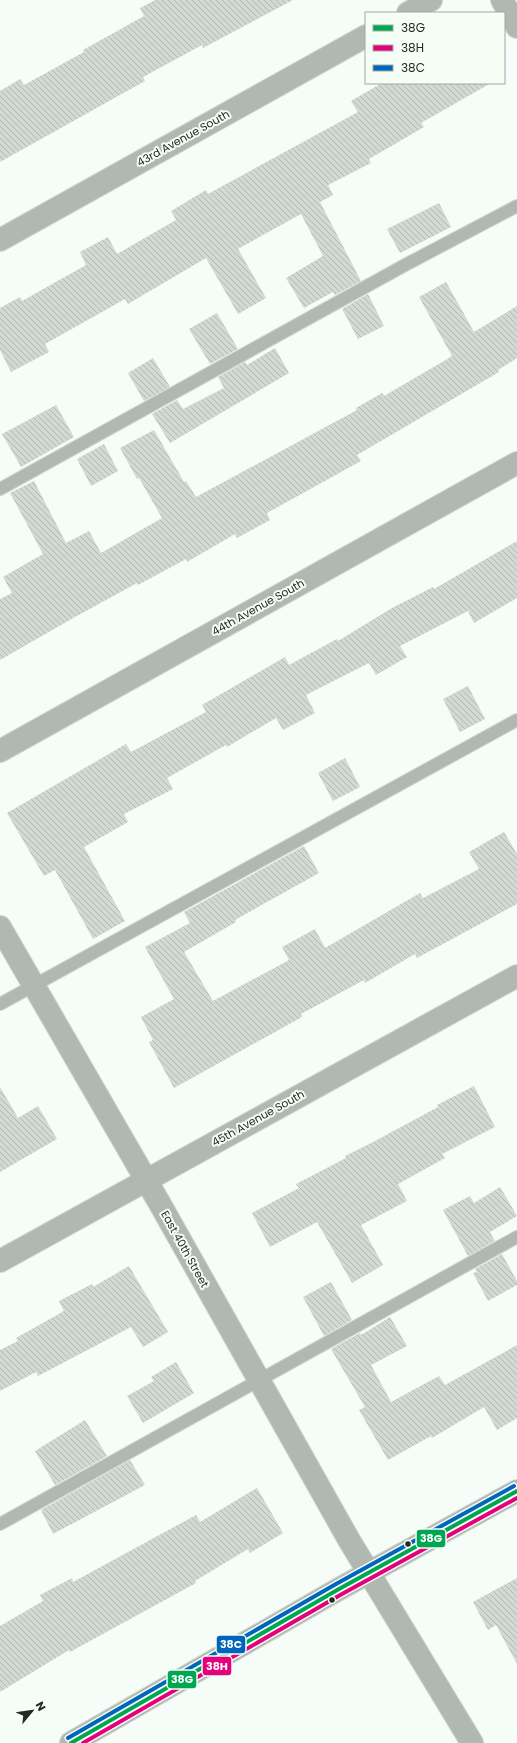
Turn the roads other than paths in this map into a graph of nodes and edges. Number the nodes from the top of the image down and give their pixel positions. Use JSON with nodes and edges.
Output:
{"nodes":[{"id":1,"x":431,"y":0,"type":"edge"},
{"id":2,"x":502,"y":0,"type":"edge"},
{"id":3,"x":410,"y":12,"type":"edge"},
{"id":4,"x":517,"y":26,"type":"edge"},
{"id":5,"x":365,"y":37,"type":"edge"},
{"id":6,"x":517,"y":206,"type":"edge"},
{"id":7,"x":0,"y":240,"type":"edge"},
{"id":8,"x":517,"y":463,"type":"edge"},
{"id":9,"x":0,"y":489,"type":"edge"},
{"id":10,"x":517,"y":720,"type":"edge"},
{"id":11,"x":0,"y":751,"type":"edge"},
{"id":12,"x":0,"y":927,"type":"edge"},
{"id":13,"x":517,"y":976,"type":"edge"},
{"id":14,"x":35,"y":985,"type":"junction"},
{"id":15,"x":0,"y":1004,"type":"edge"},
{"id":16,"x":146,"y":1180,"type":"junction"},
{"id":17,"x":517,"y":1237,"type":"edge"},
{"id":18,"x":0,"y":1261,"type":"edge"},
{"id":19,"x":259,"y":1382,"type":"junction"},
{"id":20,"x":517,"y":1491,"type":"edge"},
{"id":21,"x":0,"y":1524,"type":"edge"},
{"id":22,"x":368,"y":1573,"type":"junction"},
{"id":23,"x":71,"y":1743,"type":"edge"},
{"id":24,"x":472,"y":1743,"type":"edge"}],
"edges":[{"from":1,"to":3,"type":"street"},
{"from":2,"to":4,"type":"street"},
{"from":5,"to":7,"type":"street","name":"43rd Avenue South"},
{"from":6,"to":9,"type":"lane"},
{"from":8,"to":11,"type":"street","name":"44th Avenue South"},
{"from":10,"to":14,"type":"lane"},
{"from":12,"to":14,"type":"street","name":"East 40th Street"},
{"from":13,"to":16,"type":"street","name":"45th Avenue South"},
{"from":14,"to":15,"type":"lane"},
{"from":14,"to":16,"type":"street","name":"East 40th Street"},
{"from":16,"to":18,"type":"street","name":"45th Avenue South"},
{"from":16,"to":19,"type":"street","name":"East 40th Street"},
{"from":17,"to":19,"type":"lane"},
{"from":19,"to":21,"type":"lane"},
{"from":19,"to":22,"type":"street","name":"East 40th Street"},
{"from":20,"to":22,"type":"street"},
{"from":22,"to":23,"type":"street"},
{"from":22,"to":24,"type":"street","name":"East 40th Street"}]}
